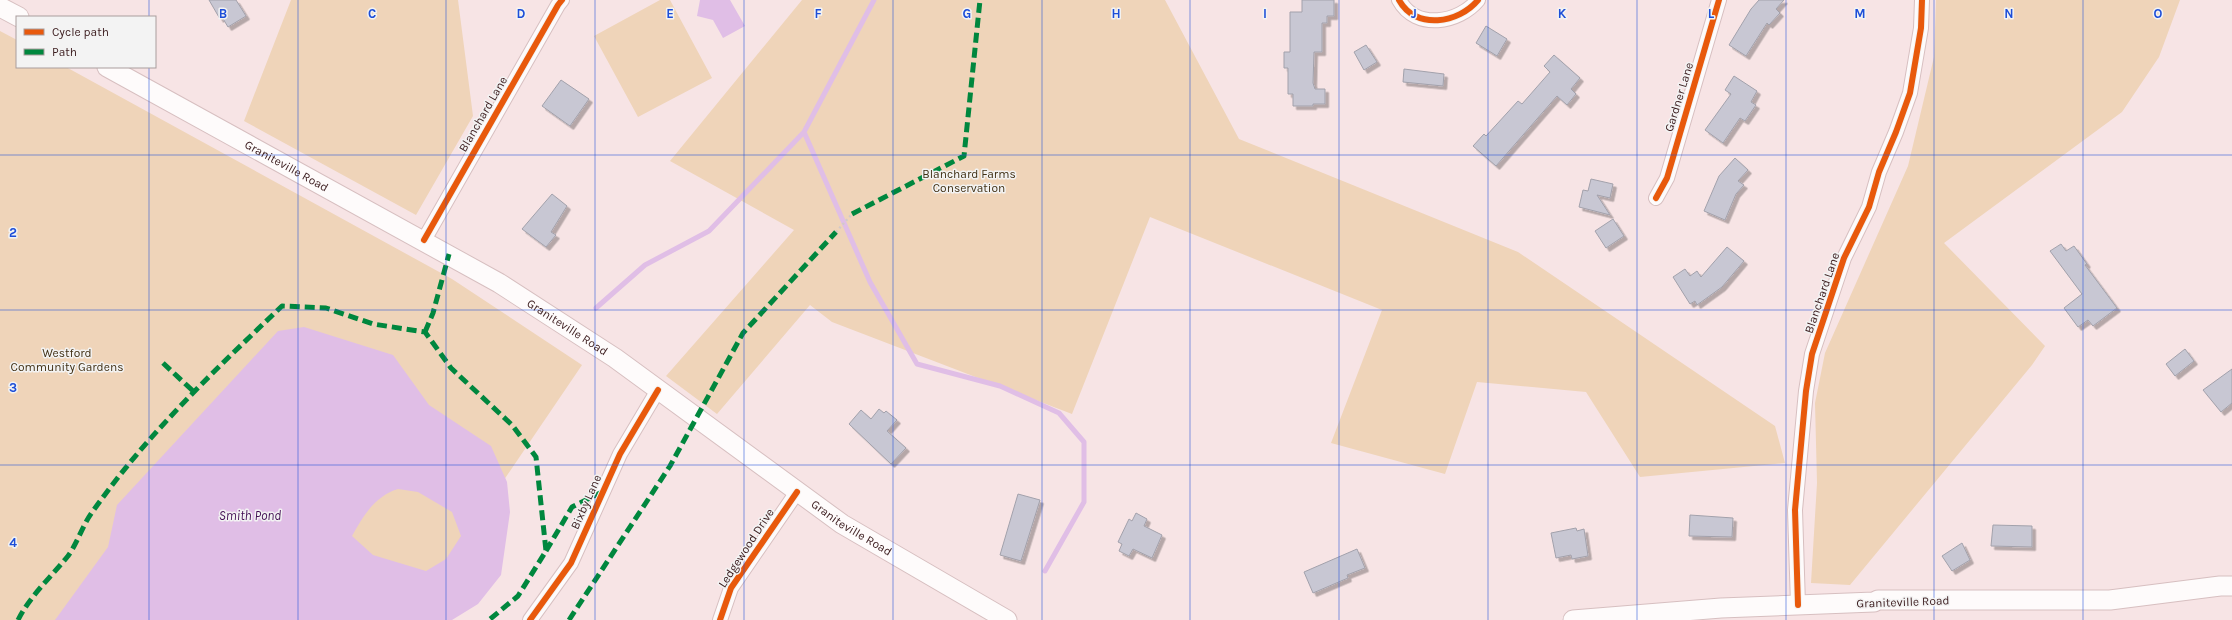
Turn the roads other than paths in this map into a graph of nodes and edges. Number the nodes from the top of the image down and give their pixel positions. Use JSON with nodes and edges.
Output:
{"nodes":[{"id":1,"x":562,"y":0,"type":"edge"},
{"id":2,"x":1399,"y":0,"type":"edge"},
{"id":3,"x":1478,"y":0,"type":"edge"},
{"id":4,"x":1719,"y":0,"type":"edge"},
{"id":5,"x":1922,"y":0,"type":"edge"},
{"id":6,"x":0,"y":7,"type":"edge"},
{"id":7,"x":17,"y":16,"type":"edge"},
{"id":8,"x":109,"y":68,"type":"edge"},
{"id":9,"x":1656,"y":198,"type":"dead end"},
{"id":10,"x":424,"y":240,"type":"junction"},
{"id":11,"x":658,"y":390,"type":"junction"},
{"id":12,"x":797,"y":492,"type":"junction"},
{"id":13,"x":2232,"y":586,"type":"edge"},
{"id":14,"x":1798,"y":605,"type":"junction"},
{"id":15,"x":530,"y":620,"type":"edge"},
{"id":16,"x":720,"y":620,"type":"edge"},
{"id":17,"x":1007,"y":620,"type":"edge"},
{"id":18,"x":1573,"y":620,"type":"edge"}],
"edges":[{"from":1,"to":10,"type":"street","name":"Blanchard Lane"},
{"from":2,"to":3,"type":"street"},
{"from":4,"to":9,"type":"street","name":"Gardner Lane"},
{"from":5,"to":14,"type":"street","name":"Blanchard Lane"},
{"from":6,"to":7,"type":"main road"},
{"from":8,"to":10,"type":"main road","name":"Graniteville Road"},
{"from":10,"to":11,"type":"main road","name":"Graniteville Road"},
{"from":11,"to":12,"type":"main road","name":"Graniteville Road"},
{"from":11,"to":15,"type":"street","name":"Bixby Lane"},
{"from":12,"to":16,"type":"street","name":"Ledgewood Drive"},
{"from":12,"to":17,"type":"main road","name":"Graniteville Road"},
{"from":13,"to":14,"type":"main road","name":"Graniteville Road"},
{"from":14,"to":18,"type":"main road","name":"Graniteville Road"}]}
